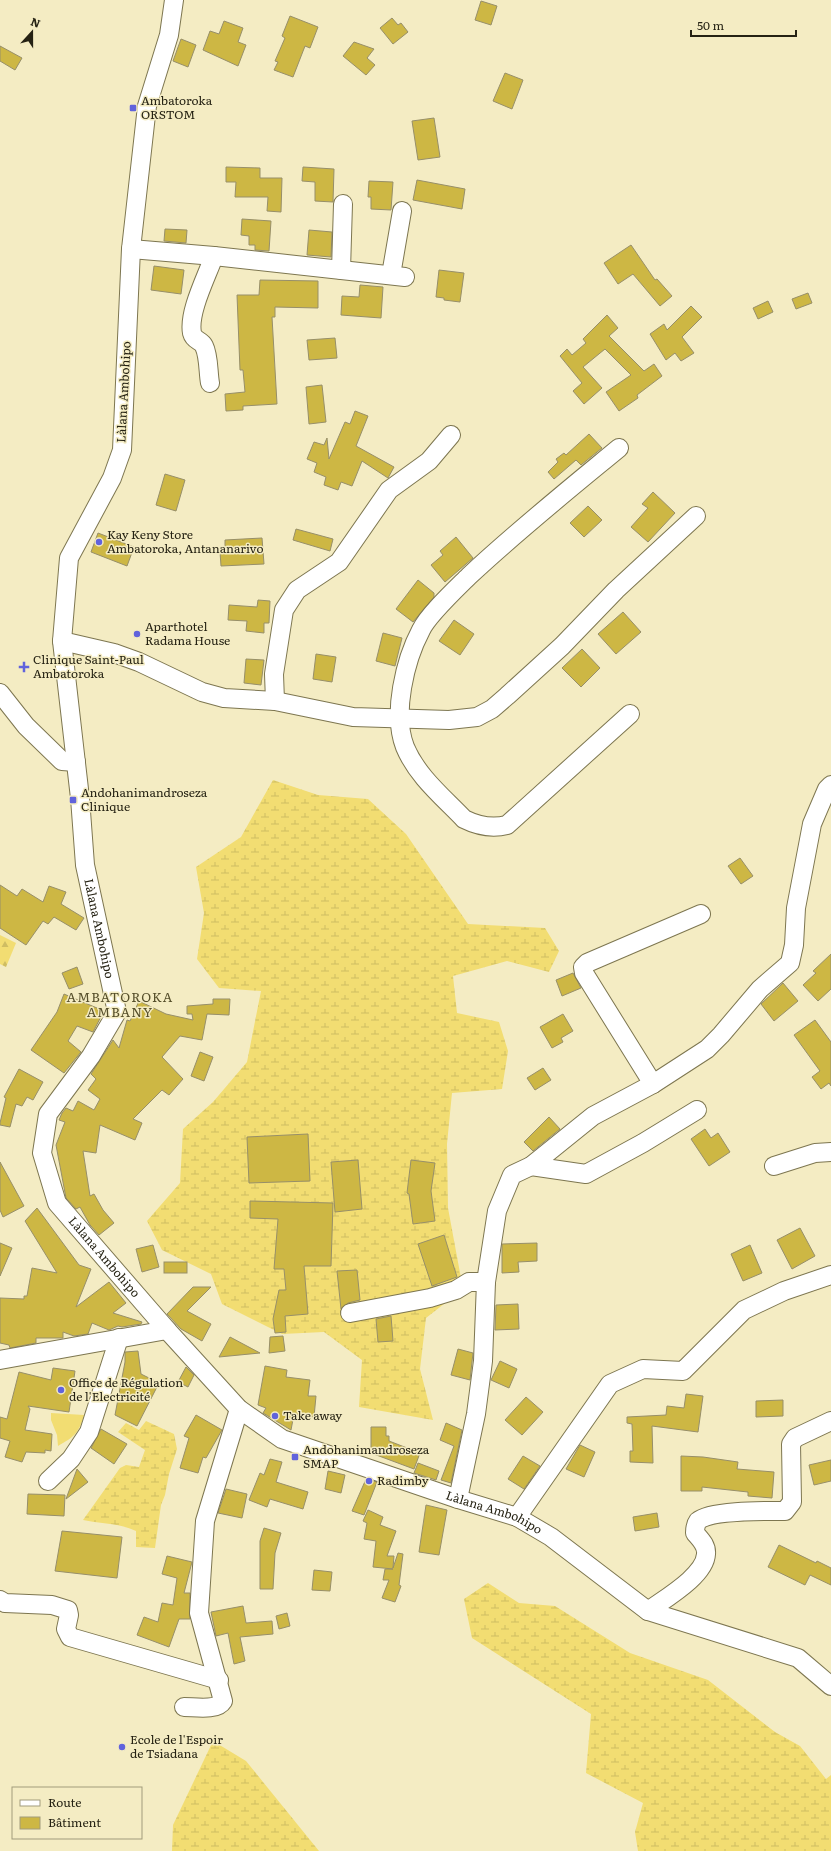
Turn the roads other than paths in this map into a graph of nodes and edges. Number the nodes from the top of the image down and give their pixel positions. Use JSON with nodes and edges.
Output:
{"nodes":[{"id":1,"x":174,"y":0,"type":"edge"},
{"id":2,"x":343,"y":204,"type":"dead end"},
{"id":3,"x":402,"y":211,"type":"dead end"},
{"id":4,"x":131,"y":249,"type":"junction"},
{"id":5,"x":214,"y":256,"type":"junction"},
{"id":6,"x":342,"y":270,"type":"junction"},
{"id":7,"x":210,"y":383,"type":"dead end"},
{"id":8,"x":451,"y":435,"type":"dead end"},
{"id":9,"x":619,"y":448,"type":"dead end"},
{"id":10,"x":696,"y":516,"type":"dead end"},
{"id":11,"x":62,"y":641,"type":"junction"},
{"id":12,"x":0,"y":693,"type":"edge"},
{"id":13,"x":275,"y":701,"type":"junction"},
{"id":14,"x":630,"y":714,"type":"dead end"},
{"id":15,"x":398,"y":719,"type":"junction"},
{"id":16,"x":76,"y":762,"type":"junction"},
{"id":17,"x":831,"y":785,"type":"edge"},
{"id":18,"x":701,"y":914,"type":"dead end"},
{"id":19,"x":652,"y":1084,"type":"junction"},
{"id":20,"x":697,"y":1110,"type":"dead end"},
{"id":21,"x":831,"y":1152,"type":"edge"},
{"id":22,"x":531,"y":1166,"type":"junction"},
{"id":23,"x":774,"y":1166,"type":"dead end"},
{"id":24,"x":831,"y":1275,"type":"edge"},
{"id":25,"x":486,"y":1282,"type":"junction"},
{"id":26,"x":350,"y":1313,"type":"dead end"},
{"id":27,"x":167,"y":1330,"type":"junction"},
{"id":28,"x":119,"y":1338,"type":"junction"},
{"id":29,"x":0,"y":1360,"type":"edge"},
{"id":30,"x":239,"y":1409,"type":"junction"},
{"id":31,"x":831,"y":1421,"type":"edge"},
{"id":32,"x":48,"y":1481,"type":"dead end"},
{"id":33,"x":458,"y":1499,"type":"junction"},
{"id":34,"x":517,"y":1517,"type":"junction"},
{"id":35,"x":0,"y":1600,"type":"edge"},
{"id":36,"x":648,"y":1611,"type":"junction"},
{"id":37,"x":219,"y":1680,"type":"junction"},
{"id":38,"x":831,"y":1686,"type":"edge"},
{"id":39,"x":184,"y":1706,"type":"dead end"}],
"edges":[{"from":1,"to":4,"type":"street","name":"Làlana Ambohipo"},
{"from":2,"to":6,"type":"street"},
{"from":3,"to":6,"type":"street"},
{"from":4,"to":5,"type":"street"},
{"from":4,"to":11,"type":"street","name":"Làlana Ambohipo"},
{"from":5,"to":6,"type":"street"},
{"from":5,"to":7,"type":"street"},
{"from":8,"to":13,"type":"street"},
{"from":9,"to":15,"type":"street"},
{"from":10,"to":15,"type":"street"},
{"from":11,"to":13,"type":"street"},
{"from":11,"to":16,"type":"street","name":"Làlana Ambohipo"},
{"from":12,"to":16,"type":"street"},
{"from":13,"to":15,"type":"street"},
{"from":14,"to":15,"type":"street"},
{"from":16,"to":27,"type":"street","name":"Làlana Ambohipo"},
{"from":17,"to":19,"type":"street"},
{"from":18,"to":19,"type":"street"},
{"from":19,"to":22,"type":"street"},
{"from":20,"to":22,"type":"street"},
{"from":21,"to":23,"type":"street"},
{"from":22,"to":25,"type":"street"},
{"from":24,"to":34,"type":"street"},
{"from":25,"to":26,"type":"street"},
{"from":25,"to":33,"type":"street"},
{"from":27,"to":28,"type":"street"},
{"from":27,"to":30,"type":"street","name":"Làlana Ambohipo"},
{"from":28,"to":29,"type":"street"},
{"from":28,"to":32,"type":"street"},
{"from":30,"to":33,"type":"street","name":"Làlana Ambohipo"},
{"from":30,"to":37,"type":"street"},
{"from":31,"to":36,"type":"street"},
{"from":33,"to":34,"type":"street","name":"Làlana Ambohipo"},
{"from":34,"to":36,"type":"street","name":"Làlana Ambohipo"},
{"from":35,"to":37,"type":"street"},
{"from":36,"to":38,"type":"street","name":"Làlana Ambohipo"},
{"from":37,"to":39,"type":"street"}]}
